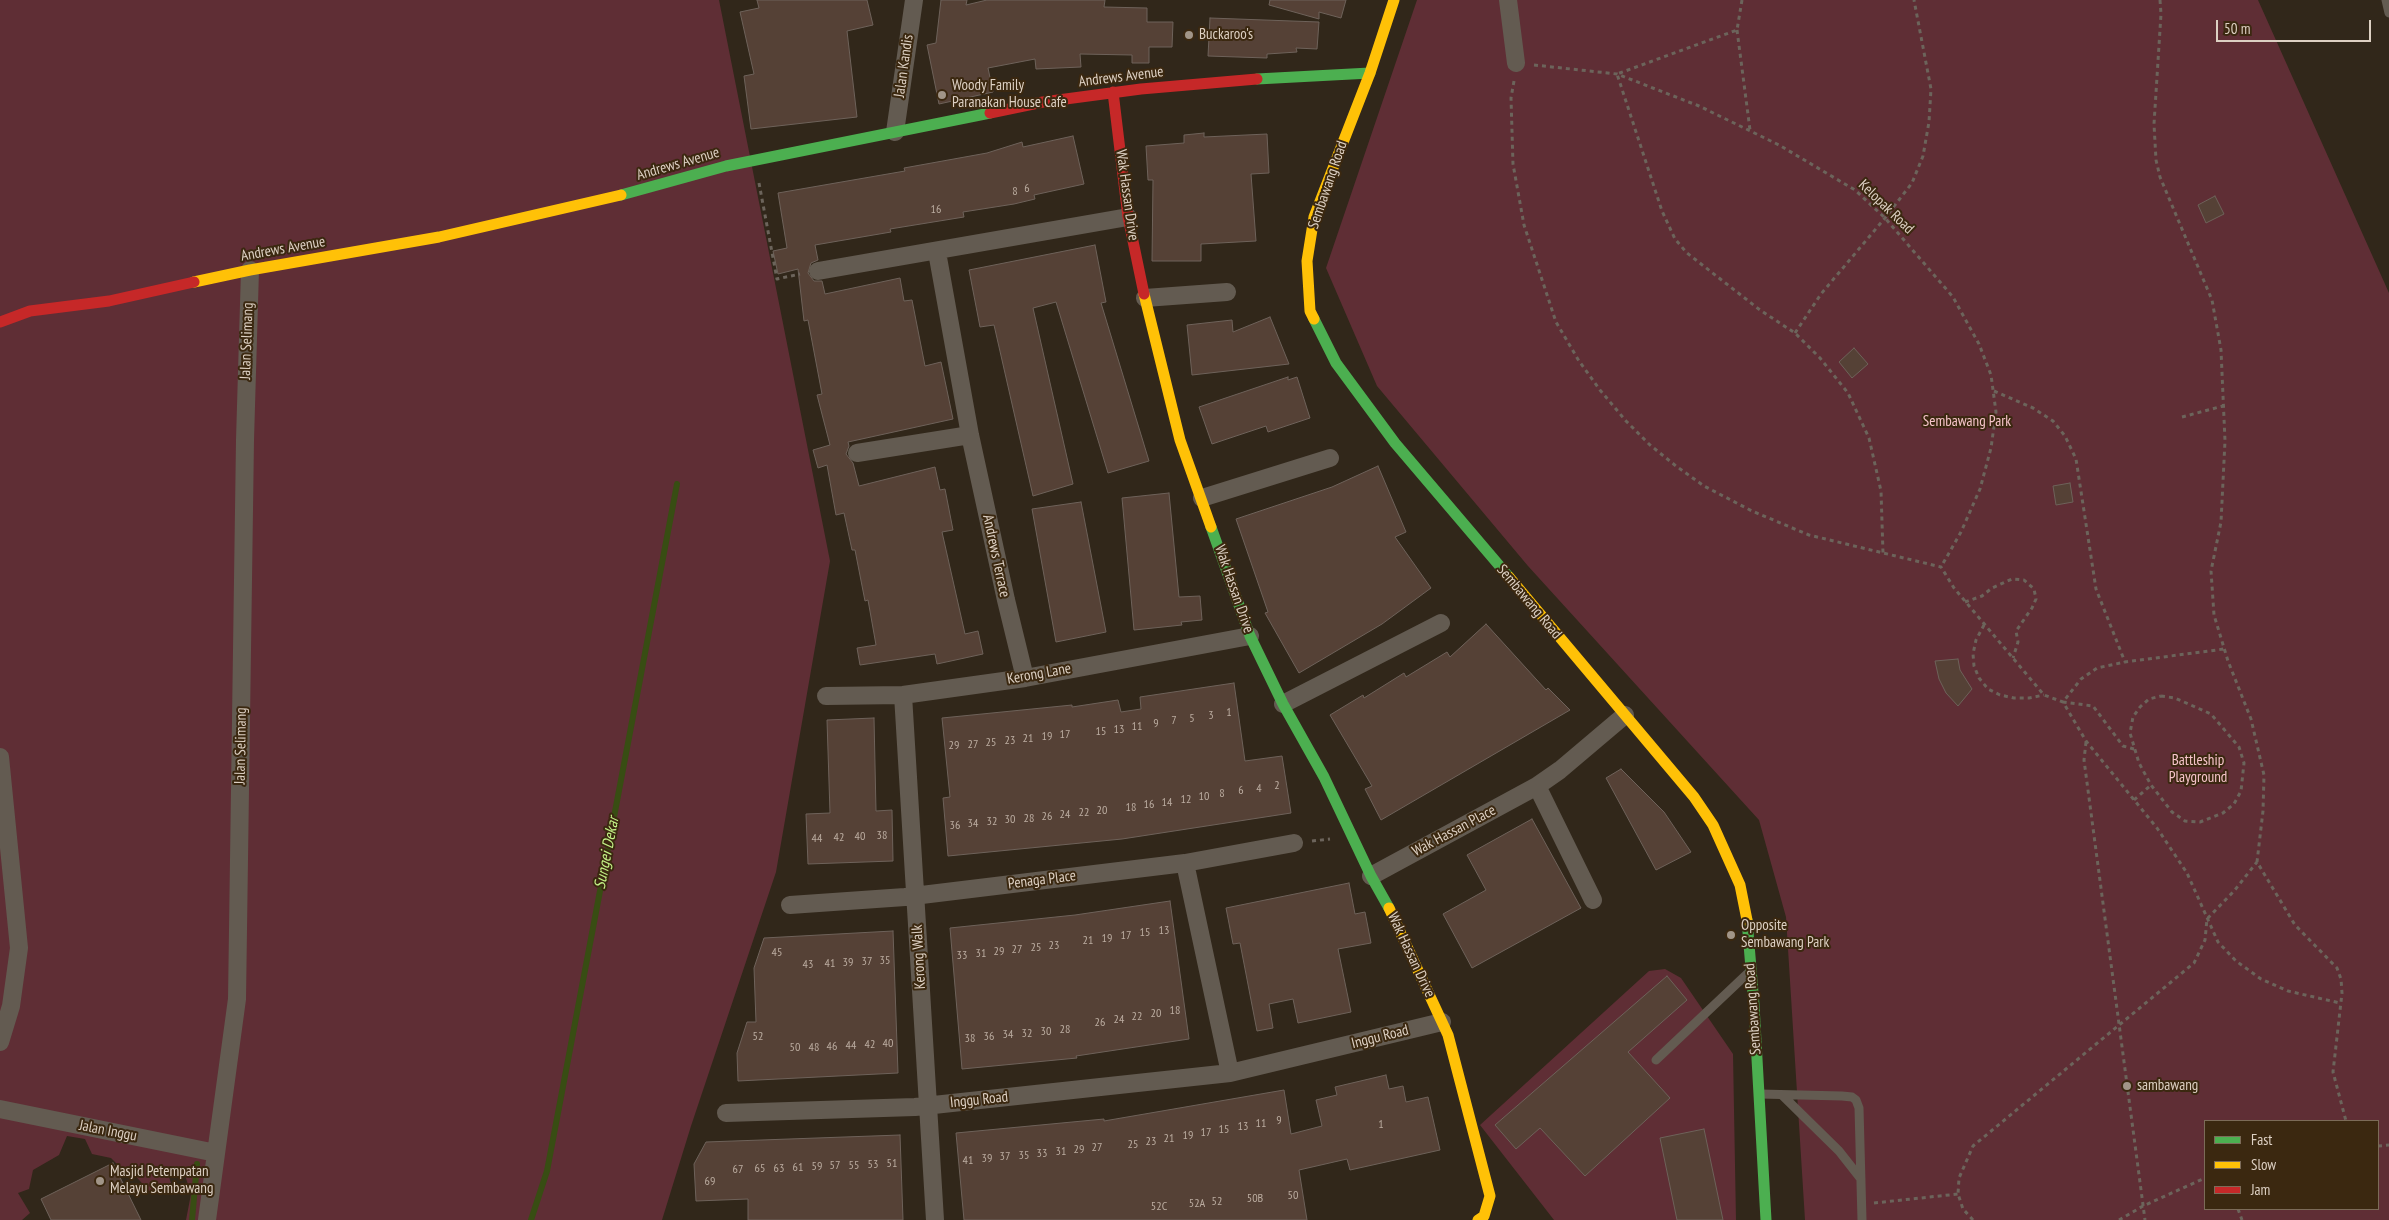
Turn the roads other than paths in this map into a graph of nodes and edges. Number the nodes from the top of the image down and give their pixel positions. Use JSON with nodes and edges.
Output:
{"nodes":[{"id":1,"x":914,"y":0,"type":"edge"},
{"id":2,"x":1394,"y":0,"type":"edge"},
{"id":3,"x":1508,"y":0,"type":"edge"},
{"id":4,"x":2386,"y":0,"type":"edge"},
{"id":5,"x":2389,"y":13,"type":"edge"},
{"id":6,"x":1516,"y":63,"type":"road end"},
{"id":7,"x":1370,"y":73,"type":"junction"},
{"id":8,"x":1113,"y":92,"type":"junction"},
{"id":9,"x":895,"y":132,"type":"junction"},
{"id":10,"x":1128,"y":218,"type":"junction"},
{"id":11,"x":937,"y":252,"type":"junction"},
{"id":12,"x":250,"y":270,"type":"junction"},
{"id":13,"x":818,"y":271,"type":"road end"},
{"id":14,"x":1227,"y":292,"type":"dead end"},
{"id":15,"x":1145,"y":298,"type":"junction"},
{"id":16,"x":0,"y":322,"type":"edge"},
{"id":17,"x":970,"y":435,"type":"junction"},
{"id":18,"x":857,"y":453,"type":"dead end"},
{"id":19,"x":1330,"y":458,"type":"dead end"},
{"id":20,"x":1202,"y":498,"type":"junction"},
{"id":21,"x":1441,"y":623,"type":"dead end"},
{"id":22,"x":1250,"y":636,"type":"junction"},
{"id":23,"x":1026,"y":678,"type":"junction"},
{"id":24,"x":903,"y":695,"type":"junction"},
{"id":25,"x":826,"y":696,"type":"dead end"},
{"id":26,"x":1283,"y":704,"type":"junction"},
{"id":27,"x":1625,"y":715,"type":"junction"},
{"id":28,"x":0,"y":757,"type":"edge"},
{"id":29,"x":1537,"y":786,"type":"junction"},
{"id":30,"x":1294,"y":844,"type":"dead end"},
{"id":31,"x":1185,"y":864,"type":"junction"},
{"id":32,"x":1370,"y":876,"type":"junction"},
{"id":33,"x":915,"y":896,"type":"junction"},
{"id":34,"x":1593,"y":900,"type":"dead end"},
{"id":35,"x":790,"y":905,"type":"dead end"},
{"id":36,"x":1751,"y":970,"type":"junction"},
{"id":37,"x":1442,"y":1022,"type":"junction"},
{"id":38,"x":0,"y":1042,"type":"edge"},
{"id":39,"x":1656,"y":1060,"type":"dead end"},
{"id":40,"x":1230,"y":1073,"type":"junction"},
{"id":41,"x":1759,"y":1094,"type":"junction"},
{"id":42,"x":1782,"y":1094,"type":"junction"},
{"id":43,"x":928,"y":1105,"type":"junction"},
{"id":44,"x":0,"y":1109,"type":"edge"},
{"id":45,"x":726,"y":1114,"type":"dead end"},
{"id":46,"x":216,"y":1153,"type":"junction"},
{"id":47,"x":1861,"y":1179,"type":"junction"},
{"id":48,"x":207,"y":1220,"type":"edge"},
{"id":49,"x":935,"y":1220,"type":"edge"},
{"id":50,"x":1478,"y":1220,"type":"edge"},
{"id":51,"x":1766,"y":1220,"type":"edge"},
{"id":52,"x":1862,"y":1220,"type":"edge"}],
"edges":[{"from":1,"to":9,"type":"street","name":"Jalan Kandis"},
{"from":2,"to":7,"type":"street","name":"Sembawang Road"},
{"from":3,"to":6,"type":"street"},
{"from":4,"to":5,"type":"lane"},
{"from":7,"to":8,"type":"street","name":"Andrews Avenue"},
{"from":7,"to":27,"type":"street","name":"Sembawang Road"},
{"from":8,"to":9,"type":"street","name":"Andrews Avenue"},
{"from":8,"to":10,"type":"street","name":"Wak Hassan Drive"},
{"from":9,"to":12,"type":"street","name":"Andrews Avenue"},
{"from":10,"to":11,"type":"street"},
{"from":10,"to":15,"type":"street","name":"Wak Hassan Drive"},
{"from":11,"to":13,"type":"street"},
{"from":11,"to":17,"type":"street","name":"Andrews Terrace"},
{"from":12,"to":16,"type":"street","name":"Andrews Avenue"},
{"from":12,"to":46,"type":"street","name":"Jalan Selimang"},
{"from":14,"to":15,"type":"street"},
{"from":15,"to":20,"type":"street","name":"Wak Hassan Drive"},
{"from":17,"to":18,"type":"street"},
{"from":17,"to":23,"type":"street","name":"Andrews Terrace"},
{"from":19,"to":20,"type":"street"},
{"from":20,"to":22,"type":"street","name":"Wak Hassan Drive"},
{"from":21,"to":26,"type":"street"},
{"from":22,"to":23,"type":"street","name":"Kerong Lane"},
{"from":22,"to":26,"type":"street","name":"Wak Hassan Drive"},
{"from":23,"to":24,"type":"street","name":"Kerong Lane"},
{"from":24,"to":25,"type":"street","name":"Kerong Lane"},
{"from":24,"to":33,"type":"street","name":"Kerong Walk"},
{"from":26,"to":32,"type":"street","name":"Wak Hassan Drive"},
{"from":27,"to":29,"type":"street","name":"Wak Hassan Place"},
{"from":27,"to":36,"type":"street","name":"Sembawang Road"},
{"from":28,"to":38,"type":"street"},
{"from":29,"to":32,"type":"street","name":"Wak Hassan Place"},
{"from":29,"to":34,"type":"street"},
{"from":30,"to":31,"type":"street","name":"Penaga Place"},
{"from":31,"to":33,"type":"street","name":"Penaga Place"},
{"from":31,"to":40,"type":"street"},
{"from":32,"to":37,"type":"street","name":"Wak Hassan Drive"},
{"from":33,"to":35,"type":"street","name":"Penaga Place"},
{"from":33,"to":43,"type":"street","name":"Kerong Walk"},
{"from":36,"to":39,"type":"lane"},
{"from":36,"to":41,"type":"street","name":"Sembawang Road"},
{"from":37,"to":40,"type":"street","name":"Inggu Road"},
{"from":37,"to":50,"type":"street","name":"Wak Hassan Drive"},
{"from":40,"to":43,"type":"street","name":"Inggu Road"},
{"from":41,"to":42,"type":"lane"},
{"from":41,"to":51,"type":"street","name":"Sembawang Road"},
{"from":42,"to":47,"type":"lane"},
{"from":42,"to":47,"type":"lane"},
{"from":43,"to":45,"type":"street","name":"Inggu Road"},
{"from":43,"to":49,"type":"street","name":"Kerong Walk"},
{"from":44,"to":46,"type":"street","name":"Jalan Inggu"},
{"from":46,"to":48,"type":"street","name":"Jalan Selimang"},
{"from":47,"to":52,"type":"lane"}]}
